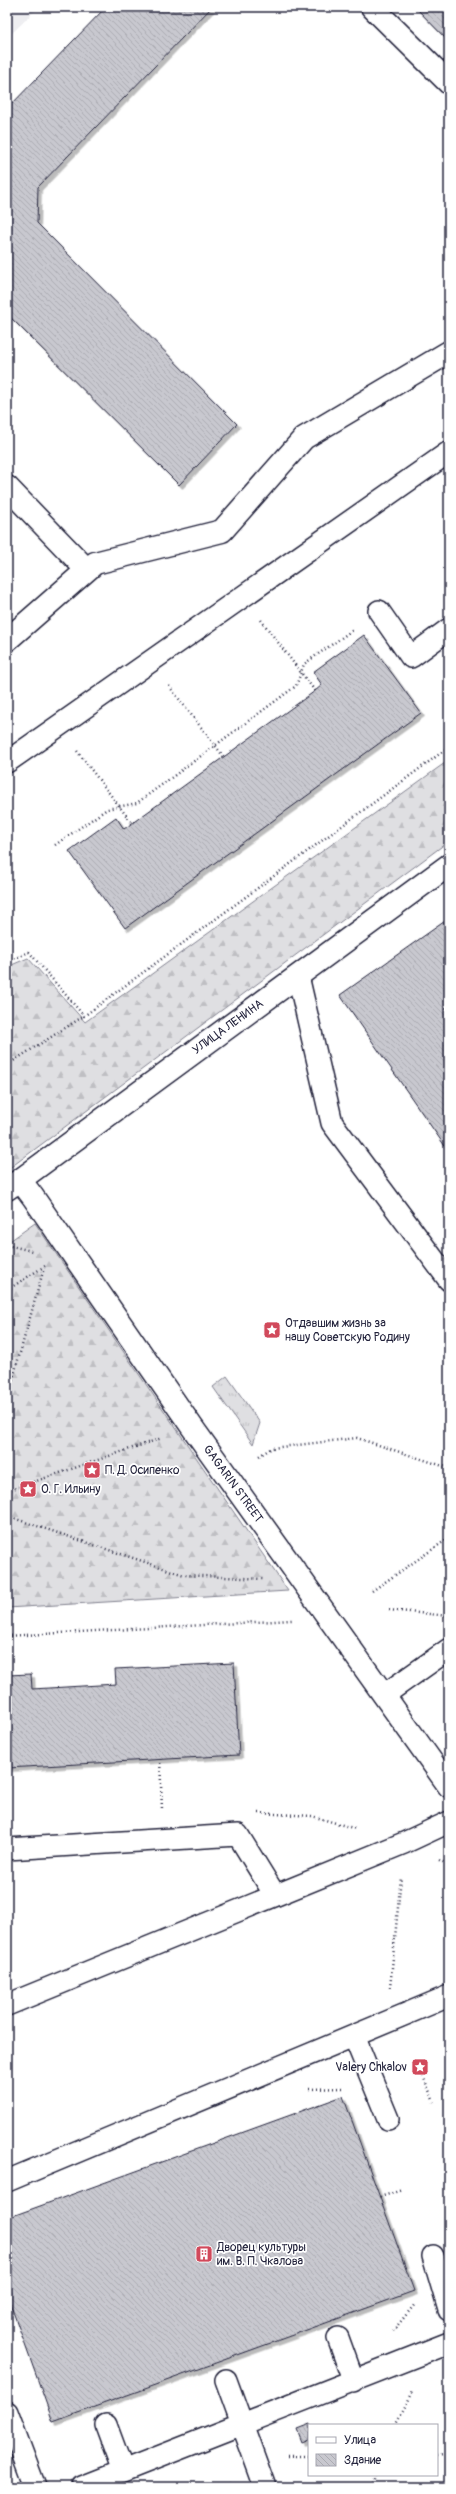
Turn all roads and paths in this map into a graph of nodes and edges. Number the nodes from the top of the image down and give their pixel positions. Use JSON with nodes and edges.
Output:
{"nodes":[{"id":1,"x":372,"y":7,"type":"edge"},
{"id":2,"x":449,"y":83,"type":"edge"},
{"id":3,"x":449,"y":352,"type":"edge"},
{"id":4,"x":449,"y":452,"type":"edge"},
{"id":5,"x":7,"y":487,"type":"edge"},
{"id":6,"x":87,"y":570,"type":"junction"},
{"id":7,"x":244,"y":596,"type":"junction"},
{"id":8,"x":379,"y":611,"type":"joint"},
{"id":9,"x":449,"y":629,"type":"edge"},
{"id":10,"x":7,"y":640,"type":"edge"},
{"id":11,"x":150,"y":661,"type":"junction"},
{"id":12,"x":301,"y":673,"type":"junction"},
{"id":13,"x":314,"y":692,"type":"dead end"},
{"id":14,"x":58,"y":726,"type":"junction"},
{"id":15,"x":215,"y":746,"type":"junction"},
{"id":16,"x":449,"y":747,"type":"edge"},
{"id":17,"x":224,"y":757,"type":"dead end"},
{"id":18,"x":7,"y":762,"type":"edge"},
{"id":19,"x":120,"y":806,"type":"junction"},
{"id":20,"x":132,"y":823,"type":"dead end"},
{"id":21,"x":55,"y":845,"type":"dead end"},
{"id":22,"x":449,"y":865,"type":"edge"},
{"id":23,"x":7,"y":962,"type":"edge"},
{"id":24,"x":298,"y":976,"type":"junction"},
{"id":25,"x":84,"y":1016,"type":"junction"},
{"id":26,"x":7,"y":1065,"type":"edge"},
{"id":27,"x":14,"y":1184,"type":"edge"},
{"id":28,"x":449,"y":1280,"type":"edge"},
{"id":29,"x":7,"y":1290,"type":"edge"},
{"id":30,"x":7,"y":1399,"type":"edge"},
{"id":31,"x":192,"y":1427,"type":"junction"},
{"id":32,"x":259,"y":1456,"type":"dead end"},
{"id":33,"x":449,"y":1468,"type":"edge"},
{"id":34,"x":7,"y":1491,"type":"edge"},
{"id":35,"x":7,"y":1516,"type":"edge"},
{"id":36,"x":449,"y":1538,"type":"edge"},
{"id":37,"x":267,"y":1580,"type":"dead end"},
{"id":38,"x":372,"y":1591,"type":"dead end"},
{"id":39,"x":389,"y":1610,"type":"dead end"},
{"id":40,"x":449,"y":1616,"type":"edge"},
{"id":41,"x":296,"y":1620,"type":"dead end"},
{"id":42,"x":7,"y":1636,"type":"edge"},
{"id":43,"x":449,"y":1649,"type":"edge"},
{"id":44,"x":384,"y":1695,"type":"junction"},
{"id":45,"x":160,"y":1760,"type":"dead end"},
{"id":46,"x":449,"y":1786,"type":"edge"},
{"id":47,"x":162,"y":1811,"type":"dead end"},
{"id":48,"x":449,"y":1822,"type":"edge"},
{"id":49,"x":404,"y":1843,"type":"junction"},
{"id":50,"x":7,"y":1849,"type":"edge"},
{"id":51,"x":275,"y":1895,"type":"junction"},
{"id":52,"x":449,"y":1997,"type":"edge"},
{"id":53,"x":7,"y":2005,"type":"edge"},
{"id":54,"x":386,"y":2023,"type":"junction"},
{"id":55,"x":354,"y":2036,"type":"junction"},
{"id":56,"x":423,"y":2076,"type":"dead end"},
{"id":57,"x":434,"y":2102,"type":"dead end"},
{"id":58,"x":388,"y":2119,"type":"dead end"},
{"id":59,"x":7,"y":2181,"type":"edge"},
{"id":60,"x":402,"y":2190,"type":"dead end"},
{"id":61,"x":380,"y":2197,"type":"dead end"},
{"id":62,"x":432,"y":2256,"type":"dead end"},
{"id":63,"x":416,"y":2303,"type":"dead end"},
{"id":64,"x":449,"y":2310,"type":"edge"},
{"id":65,"x":392,"y":2333,"type":"dead end"},
{"id":66,"x":338,"y":2338,"type":"dead end"},
{"id":67,"x":449,"y":2343,"type":"edge"},
{"id":68,"x":226,"y":2380,"type":"dead end"},
{"id":69,"x":354,"y":2382,"type":"junction"},
{"id":70,"x":7,"y":2412,"type":"edge"},
{"id":71,"x":106,"y":2425,"type":"dead end"},
{"id":72,"x":242,"y":2425,"type":"junction"},
{"id":73,"x":449,"y":2454,"type":"edge"},
{"id":74,"x":438,"y":2457,"type":"edge"},
{"id":75,"x":123,"y":2471,"type":"junction"},
{"id":76,"x":374,"y":2476,"type":"edge"},
{"id":77,"x":35,"y":2487,"type":"edge"},
{"id":78,"x":82,"y":2487,"type":"edge"},
{"id":79,"x":265,"y":2487,"type":"edge"},
{"id":80,"x":370,"y":2487,"type":"edge"}],
"edges":[{"from":1,"to":2,"type":"street"},
{"from":3,"to":6,"type":"street"},
{"from":4,"to":7,"type":"lane"},
{"from":5,"to":6,"type":"street"},
{"from":6,"to":10,"type":"street"},
{"from":7,"to":11,"type":"lane"},
{"from":7,"to":12,"type":"path"},
{"from":8,"to":9,"type":"lane"},
{"from":8,"to":12,"type":"path"},
{"from":11,"to":14,"type":"lane"},
{"from":11,"to":15,"type":"path"},
{"from":12,"to":13,"type":"path"},
{"from":12,"to":15,"type":"path"},
{"from":14,"to":18,"type":"lane"},
{"from":14,"to":19,"type":"path"},
{"from":15,"to":17,"type":"path"},
{"from":15,"to":19,"type":"path"},
{"from":16,"to":25,"type":"path"},
{"from":19,"to":20,"type":"path"},
{"from":19,"to":21,"type":"path"},
{"from":22,"to":24,"type":"street","name":"УЛИЦА ЛЕНИНА"},
{"from":23,"to":25,"type":"path"},
{"from":24,"to":27,"type":"street","name":"УЛИЦА ЛЕНИНА"},
{"from":24,"to":28,"type":"lane"},
{"from":25,"to":26,"type":"path"},
{"from":27,"to":31,"type":"street","name":"GAGARIN STREET"},
{"from":29,"to":30,"type":"path"},
{"from":31,"to":34,"type":"path"},
{"from":31,"to":44,"type":"street","name":"GAGARIN STREET"},
{"from":32,"to":33,"type":"path"},
{"from":35,"to":37,"type":"path"},
{"from":36,"to":38,"type":"path"},
{"from":39,"to":40,"type":"path"},
{"from":41,"to":42,"type":"path"},
{"from":43,"to":44,"type":"lane"},
{"from":44,"to":46,"type":"street","name":"GAGARIN STREET"},
{"from":45,"to":47,"type":"path"},
{"from":48,"to":49,"type":"lane"},
{"from":49,"to":51,"type":"lane"},
{"from":49,"to":54,"type":"path"},
{"from":50,"to":51,"type":"lane"},
{"from":51,"to":53,"type":"lane"},
{"from":52,"to":54,"type":"lane"},
{"from":54,"to":55,"type":"lane"},
{"from":55,"to":58,"type":"lane"},
{"from":55,"to":59,"type":"lane"},
{"from":56,"to":57,"type":"path"},
{"from":60,"to":61,"type":"path"},
{"from":62,"to":64,"type":"lane"},
{"from":63,"to":65,"type":"path"},
{"from":66,"to":69,"type":"lane"},
{"from":67,"to":69,"type":"lane"},
{"from":68,"to":72,"type":"lane"},
{"from":69,"to":72,"type":"lane"},
{"from":70,"to":77,"type":"lane"},
{"from":71,"to":75,"type":"lane"},
{"from":72,"to":75,"type":"lane"},
{"from":72,"to":79,"type":"lane"},
{"from":73,"to":74,"type":"path"},
{"from":75,"to":78,"type":"lane"},
{"from":76,"to":80,"type":"path"}]}
